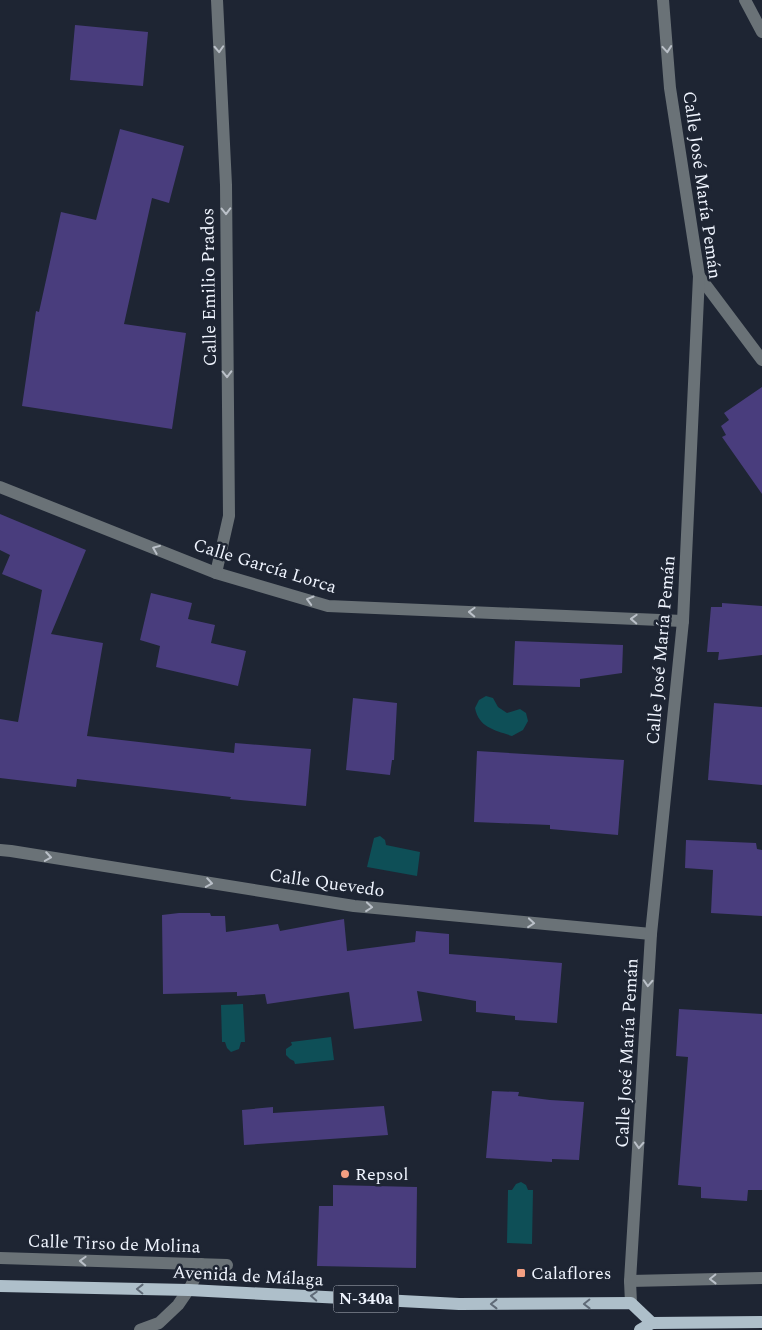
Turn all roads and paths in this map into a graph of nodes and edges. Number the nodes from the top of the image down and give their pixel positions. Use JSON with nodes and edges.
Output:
{"nodes":[{"id":1,"x":217,"y":0,"type":"edge"},
{"id":2,"x":663,"y":0,"type":"edge"},
{"id":3,"x":745,"y":0,"type":"edge"},
{"id":4,"x":762,"y":32,"type":"edge"},
{"id":5,"x":699,"y":276,"type":"junction"},
{"id":6,"x":762,"y":360,"type":"edge"},
{"id":7,"x":0,"y":487,"type":"edge"},
{"id":8,"x":216,"y":573,"type":"junction"},
{"id":9,"x":683,"y":621,"type":"junction"},
{"id":10,"x":0,"y":850,"type":"edge"},
{"id":11,"x":651,"y":934,"type":"junction"},
{"id":12,"x":0,"y":1258,"type":"edge"},
{"id":13,"x":26,"y":1259,"type":"junction"},
{"id":14,"x":201,"y":1264,"type":"junction"},
{"id":15,"x":226,"y":1265,"type":"dead end"},
{"id":16,"x":0,"y":1267,"type":"edge"},
{"id":17,"x":762,"y":1278,"type":"edge"},
{"id":18,"x":630,"y":1281,"type":"junction"},
{"id":19,"x":0,"y":1286,"type":"edge"},
{"id":20,"x":189,"y":1290,"type":"junction"},
{"id":21,"x":631,"y":1303,"type":"junction"},
{"id":22,"x":762,"y":1322,"type":"edge"},
{"id":23,"x":652,"y":1323,"type":"junction"},
{"id":24,"x":140,"y":1330,"type":"edge"},
{"id":25,"x":640,"y":1330,"type":"edge"}],
"edges":[{"from":1,"to":8,"type":"street","name":"Calle Emilio Prados","one_way":true},
{"from":2,"to":5,"type":"street","name":"Calle José María Pemán","one_way":true},
{"from":3,"to":4,"type":"street"},
{"from":5,"to":6,"type":"street"},
{"from":5,"to":9,"type":"street","name":"Calle José María Pemán"},
{"from":8,"to":7,"type":"street","name":"Calle García Lorca","one_way":true},
{"from":9,"to":8,"type":"street","name":"Calle García Lorca","one_way":true},
{"from":9,"to":11,"type":"street","name":"Calle José María Pemán"},
{"from":10,"to":11,"type":"street","name":"Calle Quevedo","one_way":true},
{"from":11,"to":18,"type":"street","name":"Calle José María Pemán","one_way":true},
{"from":12,"to":13,"type":"street","name":"Calle Tirso de Molina"},
{"from":14,"to":13,"type":"street","name":"Calle Tirso de Molina","one_way":true},
{"from":13,"to":16,"type":"street"},
{"from":14,"to":15,"type":"street","name":"Calle Tirso de Molina"},
{"from":14,"to":20,"type":"street"},
{"from":17,"to":18,"type":"street","one_way":true},
{"from":18,"to":21,"type":"street","name":"Calle José María Pemán"},
{"from":20,"to":19,"type":"main road","name":"Avenida de Málaga","number":"N-340a","one_way":true},
{"from":21,"to":20,"type":"main road","name":"Avenida de Málaga","number":"N-340a","one_way":true},
{"from":20,"to":24,"type":"street"},
{"from":21,"to":23,"type":"main road"},
{"from":22,"to":23,"type":"main road"},
{"from":23,"to":25,"type":"main road"}]}
